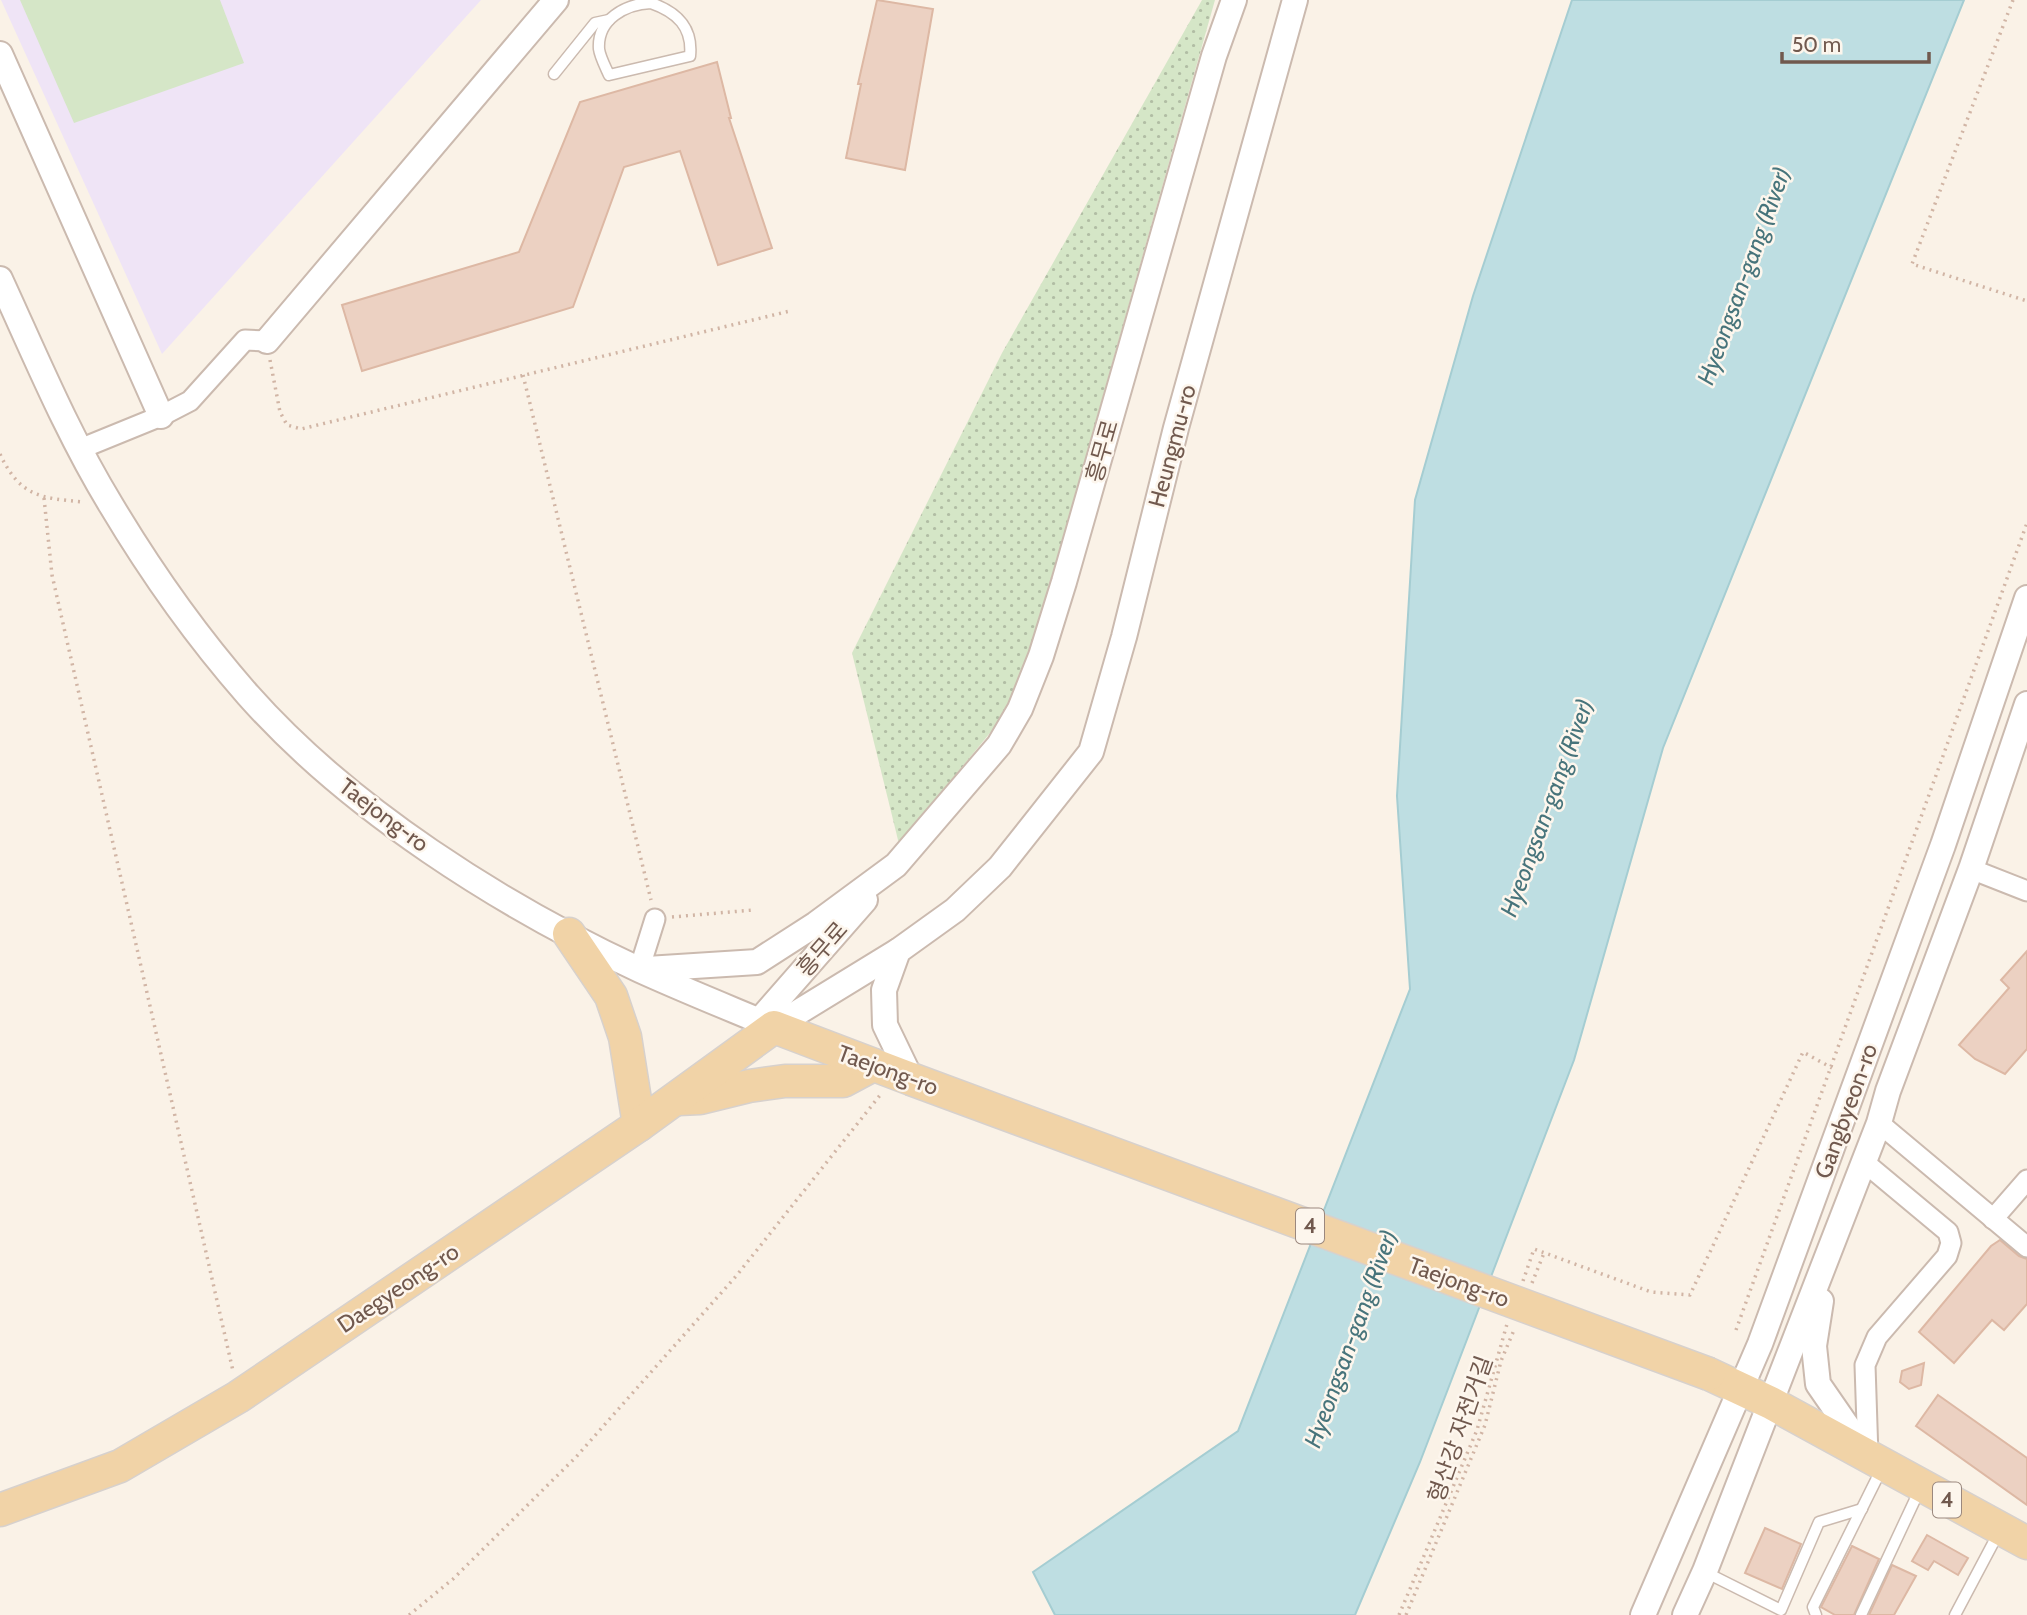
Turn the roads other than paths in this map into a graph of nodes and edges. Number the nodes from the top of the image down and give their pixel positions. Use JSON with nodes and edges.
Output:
{"nodes":[{"id":1,"x":556,"y":0,"type":"edge"},
{"id":2,"x":1234,"y":0,"type":"edge"},
{"id":3,"x":1296,"y":0,"type":"edge"},
{"id":4,"x":668,"y":4,"type":"edge"},
{"id":5,"x":609,"y":20,"type":"junction"},
{"id":6,"x":0,"y":54,"type":"edge"},
{"id":7,"x":554,"y":74,"type":"dead end"},
{"id":8,"x":0,"y":279,"type":"edge"},
{"id":9,"x":267,"y":341,"type":"joint"},
{"id":10,"x":161,"y":416,"type":"junction"},
{"id":11,"x":80,"y":449,"type":"junction"},
{"id":12,"x":2027,"y":598,"type":"edge"},
{"id":13,"x":2027,"y":704,"type":"edge"},
{"id":14,"x":896,"y":865,"type":"junction"},
{"id":15,"x":1971,"y":869,"type":"junction"},
{"id":16,"x":2027,"y":891,"type":"edge"},
{"id":17,"x":655,"y":919,"type":"road end"},
{"id":18,"x":569,"y":934,"type":"junction"},
{"id":19,"x":898,"y":951,"type":"junction"},
{"id":20,"x":639,"y":970,"type":"junction"},
{"id":21,"x":765,"y":1028,"type":"junction"},
{"id":22,"x":894,"y":1072,"type":"junction"},
{"id":23,"x":674,"y":1100,"type":"junction"},
{"id":24,"x":1879,"y":1123,"type":"junction"},
{"id":25,"x":639,"y":1125,"type":"junction"},
{"id":26,"x":1864,"y":1162,"type":"junction"},
{"id":27,"x":2027,"y":1180,"type":"edge"},
{"id":28,"x":1993,"y":1219,"type":"junction"},
{"id":29,"x":2027,"y":1247,"type":"edge"},
{"id":30,"x":1826,"y":1261,"type":"junction"},
{"id":31,"x":1740,"y":1389,"type":"junction"},
{"id":32,"x":1771,"y":1403,"type":"junction"},
{"id":33,"x":1876,"y":1460,"type":"junction"},
{"id":34,"x":1922,"y":1486,"type":"junction"},
{"id":35,"x":1862,"y":1509,"type":"junction"},
{"id":36,"x":0,"y":1510,"type":"edge"},
{"id":37,"x":2014,"y":1536,"type":"edge"},
{"id":38,"x":1705,"y":1572,"type":"junction"},
{"id":39,"x":1643,"y":1615,"type":"edge"},
{"id":40,"x":1685,"y":1615,"type":"edge"},
{"id":41,"x":1816,"y":1615,"type":"edge"},
{"id":42,"x":1861,"y":1615,"type":"edge"},
{"id":43,"x":1955,"y":1615,"type":"edge"}],
"edges":[{"from":1,"to":9,"type":"street"},
{"from":2,"to":14,"type":"street","name":"흥무로"},
{"from":3,"to":19,"type":"street","name":"Heungmu-ro"},
{"from":4,"to":5,"type":"lane"},
{"from":4,"to":5,"type":"lane"},
{"from":5,"to":7,"type":"lane"},
{"from":6,"to":10,"type":"street"},
{"from":8,"to":11,"type":"street","name":"Taejong-ro"},
{"from":9,"to":10,"type":"street"},
{"from":10,"to":11,"type":"street"},
{"from":11,"to":18,"type":"street","name":"Taejong-ro"},
{"from":12,"to":31,"type":"street","name":"Gangbyeon-ro"},
{"from":13,"to":15,"type":"street","name":"Gangbyeon-ro"},
{"from":14,"to":20,"type":"street","name":"흥무로"},
{"from":14,"to":21,"type":"street","name":"흥무로"},
{"from":15,"to":16,"type":"street"},
{"from":15,"to":24,"type":"street","name":"Gangbyeon-ro"},
{"from":17,"to":20,"type":"street"},
{"from":18,"to":20,"type":"street","name":"Taejong-ro"},
{"from":18,"to":25,"type":"main road"},
{"from":19,"to":21,"type":"street","name":"흥무로"},
{"from":19,"to":22,"type":"street"},
{"from":20,"to":21,"type":"street","name":"Taejong-ro"},
{"from":21,"to":22,"type":"main road","name":"Taejong-ro","number":"4"},
{"from":21,"to":23,"type":"main road","name":"Daegyeong-ro"},
{"from":22,"to":23,"type":"main road"},
{"from":22,"to":31,"type":"main road","name":"Taejong-ro","number":"4","bridge":true},
{"from":23,"to":25,"type":"main road","name":"Daegyeong-ro"},
{"from":24,"to":26,"type":"street","name":"Gangbyeon-ro"},
{"from":24,"to":28,"type":"street"},
{"from":25,"to":36,"type":"main road","name":"Daegyeong-ro"},
{"from":26,"to":30,"type":"street","name":"Gangbyeon-ro"},
{"from":26,"to":33,"type":"street"},
{"from":27,"to":28,"type":"street"},
{"from":28,"to":29,"type":"street"},
{"from":30,"to":32,"type":"street","name":"Gangbyeon-ro"},
{"from":30,"to":33,"type":"street"},
{"from":31,"to":32,"type":"main road","name":"Taejong-ro","number":"4"},
{"from":31,"to":39,"type":"street","name":"Gangbyeon-ro"},
{"from":32,"to":33,"type":"main road","name":"Taejong-ro","number":"4"},
{"from":32,"to":38,"type":"street","name":"Gangbyeon-ro"},
{"from":33,"to":34,"type":"main road","name":"Taejong-ro","number":"4"},
{"from":33,"to":35,"type":"lane"},
{"from":34,"to":37,"type":"main road","name":"Taejong-ro","number":"4"},
{"from":34,"to":42,"type":"lane"},
{"from":35,"to":38,"type":"lane"},
{"from":35,"to":41,"type":"lane"},
{"from":37,"to":43,"type":"lane"},
{"from":38,"to":40,"type":"street","name":"Gangbyeon-ro"}]}
